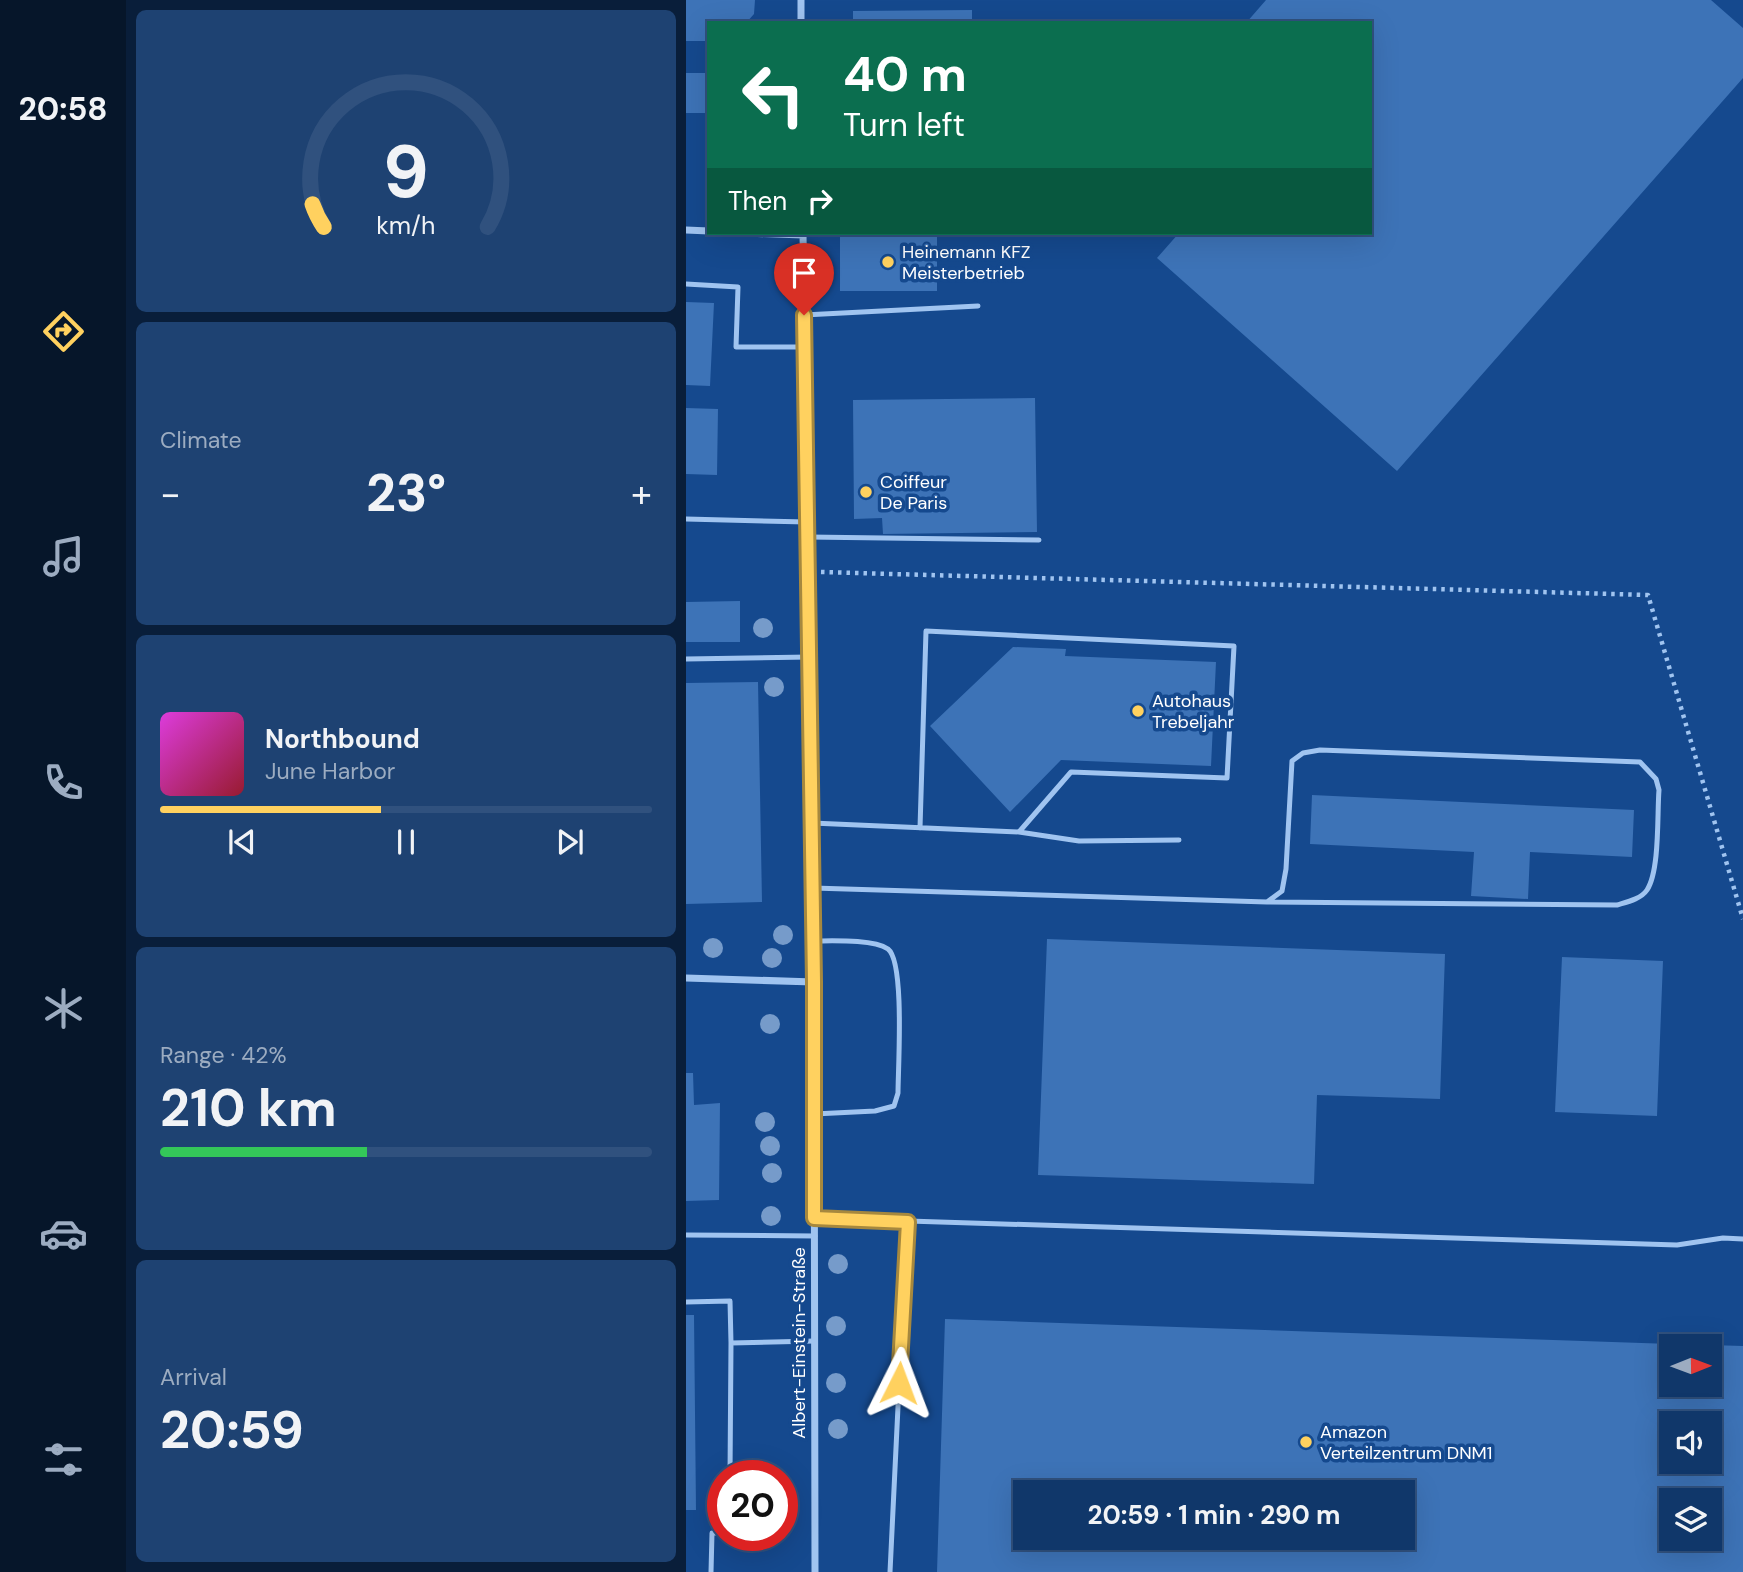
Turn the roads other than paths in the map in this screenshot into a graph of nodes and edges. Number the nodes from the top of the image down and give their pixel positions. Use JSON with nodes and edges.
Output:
{"nodes":[{"id":1,"x":800,"y":0,"type":"edge"},
{"id":2,"x":801,"y":21,"type":"edge"},
{"id":3,"x":686,"y":230,"type":"edge"},
{"id":4,"x":707,"y":231,"type":"edge"},
{"id":5,"x":803,"y":235,"type":"edge"},
{"id":6,"x":686,"y":284,"type":"edge"},
{"id":7,"x":978,"y":306,"type":"dead end"},
{"id":8,"x":804,"y":315,"type":"junction"},
{"id":9,"x":805,"y":347,"type":"junction"},
{"id":10,"x":686,"y":519,"type":"edge"},
{"id":11,"x":807,"y":522,"type":"junction"},
{"id":12,"x":808,"y":537,"type":"junction"},
{"id":13,"x":1039,"y":540,"type":"dead end"},
{"id":14,"x":809,"y":657,"type":"junction"},
{"id":15,"x":686,"y":659,"type":"edge"},
{"id":16,"x":812,"y":824,"type":"junction"},
{"id":17,"x":919,"y":828,"type":"junction"},
{"id":18,"x":1018,"y":832,"type":"junction"},
{"id":19,"x":1179,"y":840,"type":"dead end"},
{"id":20,"x":813,"y":888,"type":"junction"},
{"id":21,"x":1267,"y":902,"type":"junction"},
{"id":22,"x":814,"y":941,"type":"junction"},
{"id":23,"x":686,"y":978,"type":"edge"},
{"id":24,"x":814,"y":982,"type":"junction"},
{"id":25,"x":814,"y":1114,"type":"junction"},
{"id":26,"x":814,"y":1218,"type":"junction"},
{"id":27,"x":908,"y":1222,"type":"junction"},
{"id":28,"x":686,"y":1235,"type":"edge"},
{"id":29,"x":815,"y":1237,"type":"junction"},
{"id":30,"x":1743,"y":1239,"type":"edge"},
{"id":31,"x":686,"y":1302,"type":"edge"},
{"id":32,"x":815,"y":1341,"type":"junction"},
{"id":33,"x":731,"y":1343,"type":"junction"},
{"id":34,"x":730,"y":1460,"type":"edge"},
{"id":35,"x":712,"y":1551,"type":"edge"},
{"id":36,"x":711,"y":1572,"type":"edge"},
{"id":37,"x":816,"y":1572,"type":"edge"},
{"id":38,"x":890,"y":1572,"type":"edge"}],
"edges":[{"from":1,"to":2,"type":"street"},
{"from":3,"to":4,"type":"street"},
{"from":5,"to":8,"type":"street","name":"Albert-Einstein-Straße"},
{"from":6,"to":9,"type":"lane"},
{"from":7,"to":8,"type":"lane"},
{"from":8,"to":9,"type":"street","name":"Albert-Einstein-Straße"},
{"from":9,"to":11,"type":"street","name":"Albert-Einstein-Straße"},
{"from":10,"to":11,"type":"lane"},
{"from":11,"to":12,"type":"street","name":"Albert-Einstein-Straße"},
{"from":12,"to":13,"type":"lane"},
{"from":12,"to":14,"type":"street","name":"Albert-Einstein-Straße"},
{"from":14,"to":15,"type":"lane"},
{"from":14,"to":16,"type":"street","name":"Albert-Einstein-Straße"},
{"from":16,"to":17,"type":"lane"},
{"from":16,"to":20,"type":"street","name":"Albert-Einstein-Straße"},
{"from":17,"to":18,"type":"lane"},
{"from":17,"to":18,"type":"lane"},
{"from":18,"to":19,"type":"lane"},
{"from":20,"to":21,"type":"lane"},
{"from":20,"to":22,"type":"street","name":"Albert-Einstein-Straße"},
{"from":21,"to":21,"type":"lane"},
{"from":22,"to":24,"type":"street","name":"Albert-Einstein-Straße"},
{"from":22,"to":25,"type":"lane"},
{"from":23,"to":24,"type":"street"},
{"from":24,"to":25,"type":"street","name":"Albert-Einstein-Straße"},
{"from":25,"to":26,"type":"street","name":"Albert-Einstein-Straße"},
{"from":26,"to":27,"type":"lane"},
{"from":26,"to":29,"type":"street","name":"Albert-Einstein-Straße"},
{"from":27,"to":30,"type":"lane"},
{"from":27,"to":38,"type":"lane"},
{"from":28,"to":29,"type":"lane"},
{"from":29,"to":32,"type":"street","name":"Albert-Einstein-Straße"},
{"from":31,"to":33,"type":"lane"},
{"from":32,"to":33,"type":"lane"},
{"from":32,"to":37,"type":"street","name":"Albert-Einstein-Straße"},
{"from":33,"to":34,"type":"lane"},
{"from":35,"to":36,"type":"lane"}]}
